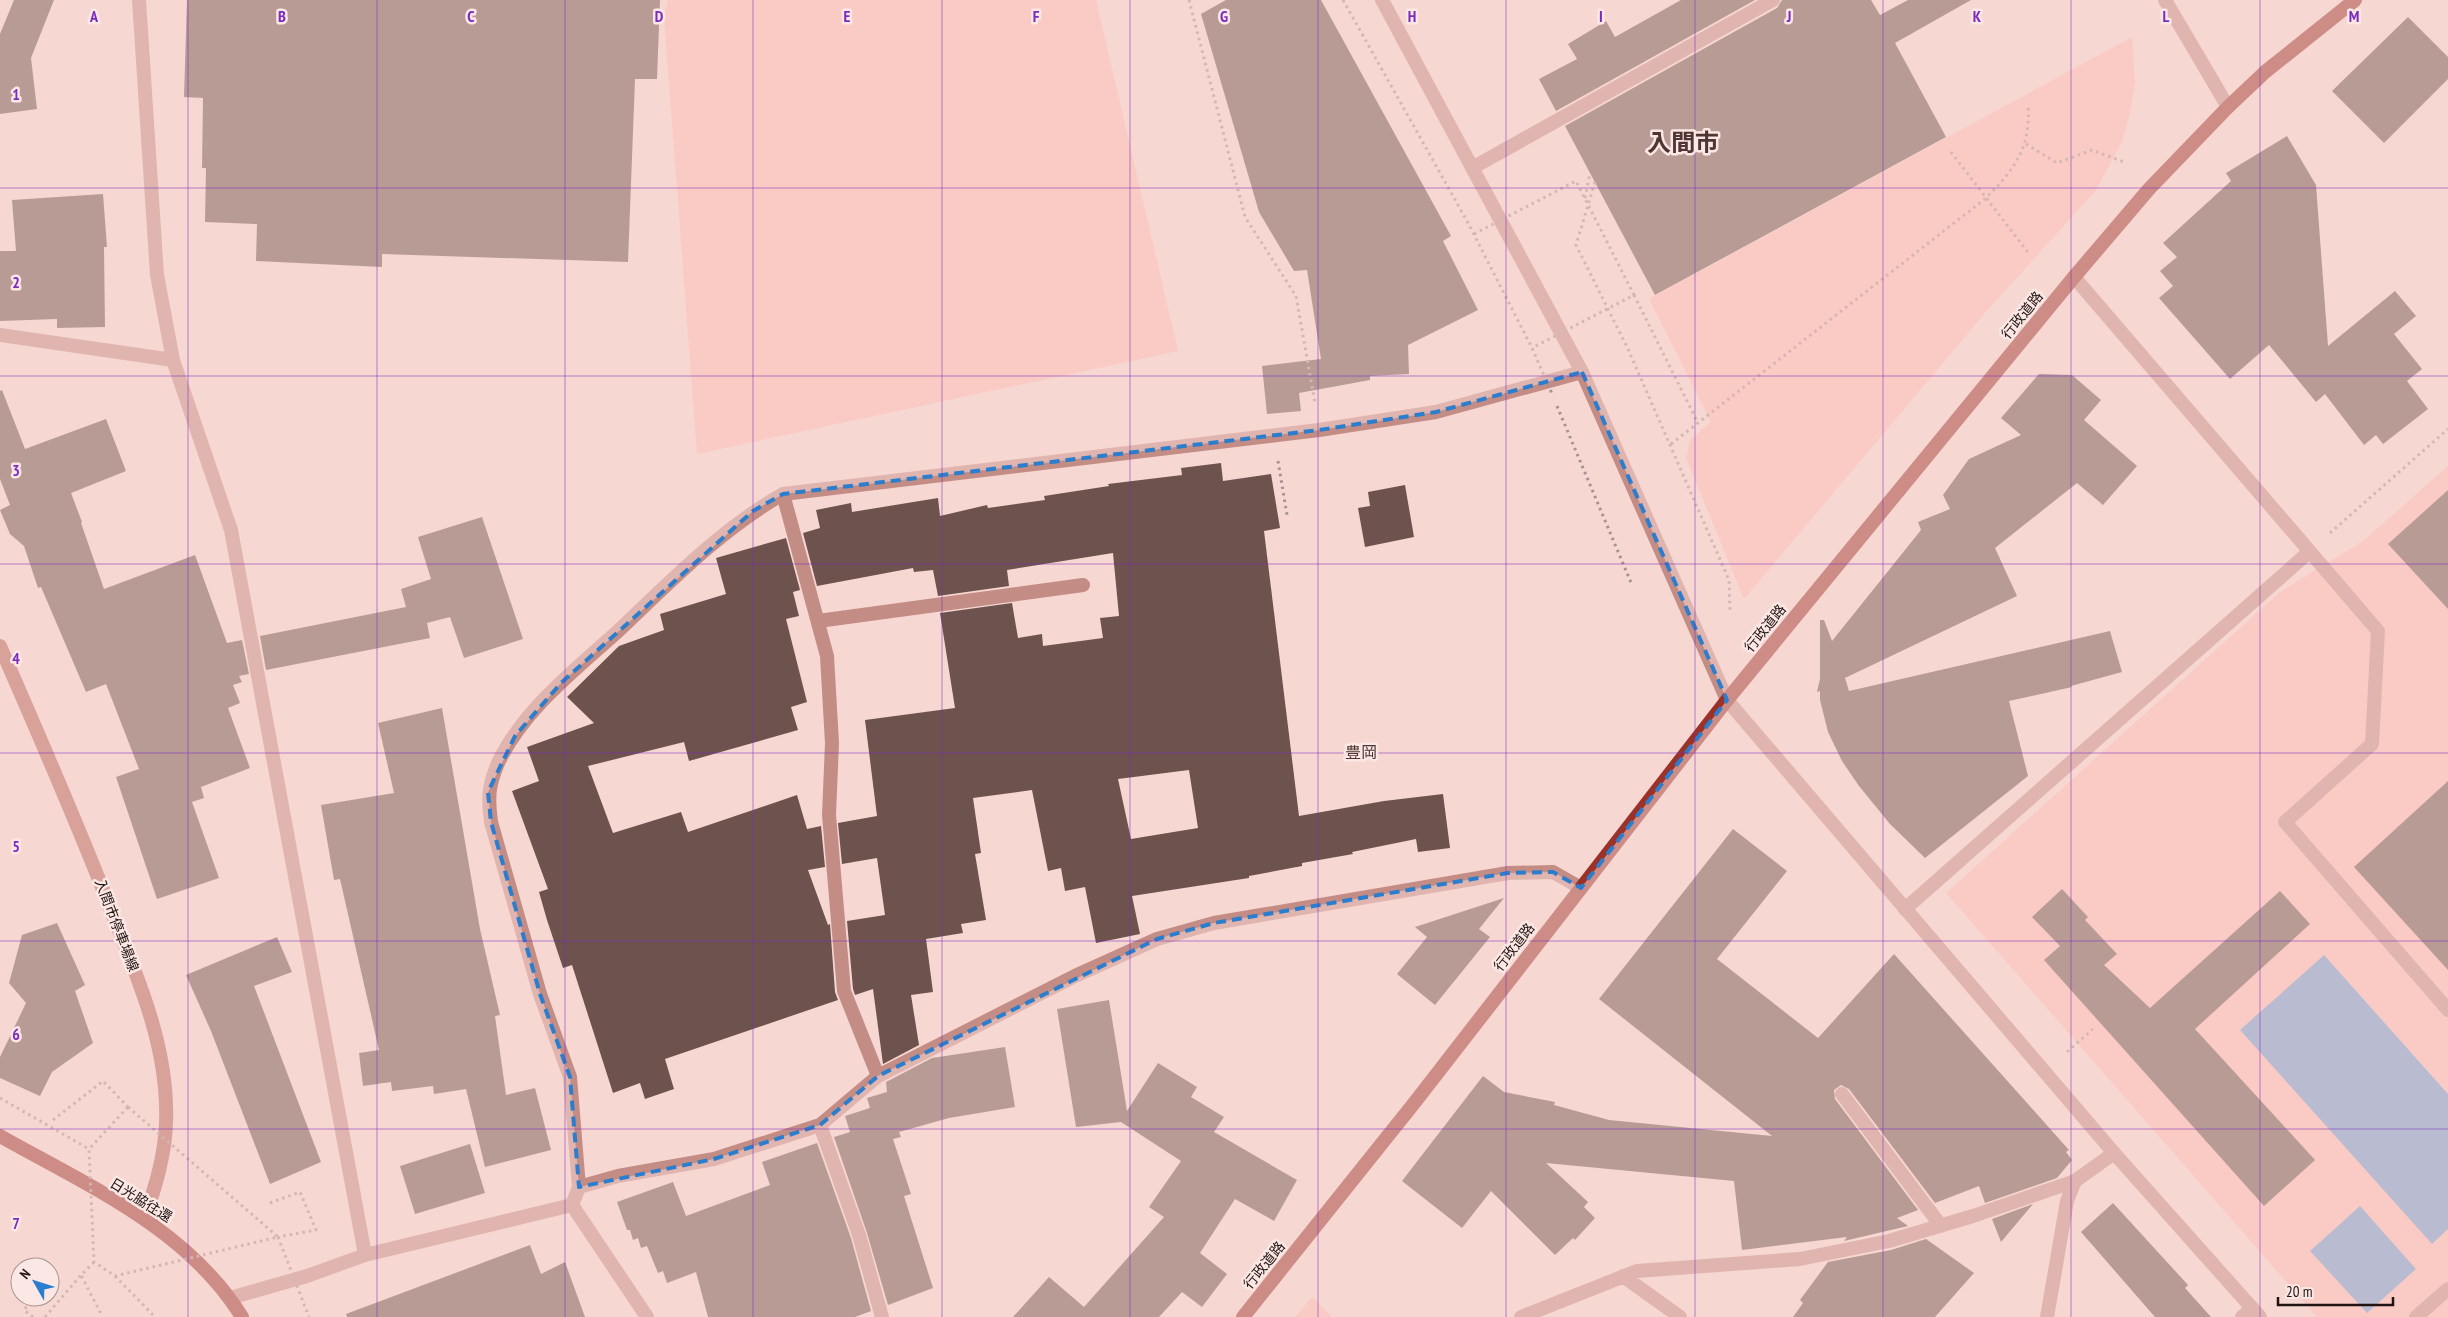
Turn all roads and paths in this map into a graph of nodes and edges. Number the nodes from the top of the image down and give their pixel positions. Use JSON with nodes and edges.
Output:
{"nodes":[{"id":1,"x":139,"y":0,"type":"edge"},
{"id":2,"x":1189,"y":0,"type":"edge"},
{"id":3,"x":1343,"y":0,"type":"edge"},
{"id":4,"x":1382,"y":0,"type":"edge"},
{"id":5,"x":1773,"y":0,"type":"edge"},
{"id":6,"x":2165,"y":0,"type":"edge"},
{"id":7,"x":2355,"y":0,"type":"edge"},
{"id":8,"x":2028,"y":105,"type":"dead end"},
{"id":9,"x":2228,"y":106,"type":"junction"},
{"id":10,"x":2026,"y":144,"type":"junction"},
{"id":11,"x":1950,"y":152,"type":"dead end"},
{"id":12,"x":2124,"y":162,"type":"dead end"},
{"id":13,"x":1472,"y":168,"type":"junction"},
{"id":14,"x":1590,"y":173,"type":"dead end"},
{"id":15,"x":1595,"y":182,"type":"dead end"},
{"id":16,"x":1585,"y":198,"type":"junction"},
{"id":17,"x":1986,"y":198,"type":"junction"},
{"id":18,"x":1474,"y":234,"type":"junction"},
{"id":19,"x":2030,"y":255,"type":"dead end"},
{"id":20,"x":2074,"y":277,"type":"junction"},
{"id":21,"x":1634,"y":296,"type":"junction"},
{"id":22,"x":0,"y":335,"type":"edge"},
{"id":23,"x":1532,"y":348,"type":"junction"},
{"id":24,"x":173,"y":360,"type":"junction"},
{"id":25,"x":1582,"y":372,"type":"junction"},
{"id":26,"x":1698,"y":423,"type":"junction"},
{"id":27,"x":2448,"y":428,"type":"edge"},
{"id":28,"x":1319,"y":430,"type":"junction"},
{"id":29,"x":1273,"y":436,"type":"junction"},
{"id":30,"x":1671,"y":444,"type":"junction"},
{"id":31,"x":783,"y":494,"type":"junction"},
{"id":32,"x":1287,"y":515,"type":"dead end"},
{"id":33,"x":2309,"y":552,"type":"junction"},
{"id":34,"x":1632,"y":584,"type":"dead end"},
{"id":35,"x":1083,"y":585,"type":"dead end"},
{"id":36,"x":1730,"y":610,"type":"dead end"},
{"id":37,"x":818,"y":620,"type":"junction"},
{"id":38,"x":0,"y":646,"type":"edge"},
{"id":39,"x":1726,"y":700,"type":"junction"},
{"id":40,"x":1581,"y":888,"type":"junction"},
{"id":41,"x":1905,"y":909,"type":"junction"},
{"id":42,"x":2448,"y":1010,"type":"edge"},
{"id":43,"x":2092,"y":1029,"type":"dead end"},
{"id":44,"x":2067,"y":1052,"type":"dead end"},
{"id":45,"x":878,"y":1076,"type":"junction"},
{"id":46,"x":1842,"y":1094,"type":"dead end"},
{"id":47,"x":0,"y":1098,"type":"edge"},
{"id":48,"x":128,"y":1107,"type":"junction"},
{"id":49,"x":53,"y":1120,"type":"dead end"},
{"id":50,"x":820,"y":1125,"type":"junction"},
{"id":51,"x":0,"y":1136,"type":"edge"},
{"id":52,"x":89,"y":1149,"type":"junction"},
{"id":53,"x":2114,"y":1153,"type":"junction"},
{"id":54,"x":2075,"y":1181,"type":"junction"},
{"id":55,"x":579,"y":1187,"type":"junction"},
{"id":56,"x":270,"y":1203,"type":"dead end"},
{"id":57,"x":572,"y":1205,"type":"junction"},
{"id":58,"x":145,"y":1218,"type":"junction"},
{"id":59,"x":1941,"y":1226,"type":"junction"},
{"id":60,"x":278,"y":1237,"type":"junction"},
{"id":61,"x":366,"y":1255,"type":"junction"},
{"id":62,"x":94,"y":1262,"type":"junction"},
{"id":63,"x":81,"y":1275,"type":"junction"},
{"id":64,"x":115,"y":1276,"type":"junction"},
{"id":65,"x":1623,"y":1276,"type":"junction"},
{"id":66,"x":2448,"y":1289,"type":"edge"},
{"id":67,"x":230,"y":1298,"type":"junction"},
{"id":68,"x":26,"y":1307,"type":"edge"},
{"id":69,"x":101,"y":1314,"type":"dead end"},
{"id":70,"x":2251,"y":1314,"type":"edge"},
{"id":71,"x":33,"y":1317,"type":"edge"},
{"id":72,"x":45,"y":1317,"type":"edge"},
{"id":73,"x":155,"y":1317,"type":"edge"},
{"id":74,"x":242,"y":1317,"type":"edge"},
{"id":75,"x":308,"y":1317,"type":"edge"},
{"id":76,"x":647,"y":1317,"type":"edge"},
{"id":77,"x":882,"y":1317,"type":"edge"},
{"id":78,"x":1243,"y":1317,"type":"edge"},
{"id":79,"x":1521,"y":1317,"type":"edge"},
{"id":80,"x":1680,"y":1317,"type":"edge"},
{"id":81,"x":2047,"y":1317,"type":"edge"},
{"id":82,"x":2416,"y":1317,"type":"edge"}],
"edges":[{"from":1,"to":24,"type":"street"},
{"from":2,"to":28,"type":"path"},
{"from":3,"to":18,"type":"path","bridge":true},
{"from":4,"to":13,"type":"street"},
{"from":5,"to":13,"type":"street"},
{"from":6,"to":9,"type":"street"},
{"from":7,"to":9,"type":"highway","name":"行政道路"},
{"from":8,"to":10,"type":"path"},
{"from":9,"to":20,"type":"highway","name":"行政道路"},
{"from":10,"to":12,"type":"path"},
{"from":10,"to":17,"type":"path"},
{"from":11,"to":17,"type":"path"},
{"from":13,"to":25,"type":"street"},
{"from":14,"to":16,"type":"path"},
{"from":15,"to":30,"type":"path"},
{"from":16,"to":18,"type":"path","bridge":true},
{"from":16,"to":21,"type":"path","bridge":true},
{"from":17,"to":19,"type":"path"},
{"from":17,"to":26,"type":"path"},
{"from":18,"to":23,"type":"path","bridge":true},
{"from":20,"to":33,"type":"street"},
{"from":20,"to":39,"type":"highway","name":"行政道路"},
{"from":21,"to":23,"type":"path","bridge":true},
{"from":21,"to":26,"type":"path"},
{"from":22,"to":24,"type":"street"},
{"from":23,"to":34,"type":"path","bridge":true},
{"from":24,"to":61,"type":"street"},
{"from":25,"to":28,"type":"street"},
{"from":25,"to":39,"type":"street"},
{"from":26,"to":30,"type":"path"},
{"from":27,"to":33,"type":"path"},
{"from":28,"to":29,"type":"street"},
{"from":29,"to":31,"type":"street"},
{"from":29,"to":32,"type":"path"},
{"from":30,"to":36,"type":"path"},
{"from":31,"to":37,"type":"street"},
{"from":31,"to":55,"type":"street"},
{"from":33,"to":41,"type":"street"},
{"from":33,"to":42,"type":"street"},
{"from":35,"to":37,"type":"street"},
{"from":37,"to":45,"type":"street"},
{"from":38,"to":58,"type":"main road","name":"入間市停車場線"},
{"from":39,"to":40,"type":"highway","name":"行政道路"},
{"from":39,"to":41,"type":"street"},
{"from":40,"to":45,"type":"street"},
{"from":40,"to":78,"type":"highway","name":"行政道路"},
{"from":41,"to":53,"type":"street"},
{"from":43,"to":44,"type":"path"},
{"from":45,"to":50,"type":"street"},
{"from":46,"to":59,"type":"street"},
{"from":47,"to":52,"type":"path"},
{"from":48,"to":49,"type":"path"},
{"from":48,"to":52,"type":"path","bridge":true},
{"from":48,"to":60,"type":"path","bridge":true},
{"from":50,"to":55,"type":"street"},
{"from":50,"to":77,"type":"street"},
{"from":51,"to":58,"type":"highway","name":"日光脇往還"},
{"from":52,"to":62,"type":"path","bridge":true},
{"from":53,"to":54,"type":"street"},
{"from":53,"to":70,"type":"street"},
{"from":54,"to":59,"type":"street"},
{"from":54,"to":81,"type":"street"},
{"from":55,"to":57,"type":"street"},
{"from":56,"to":60,"type":"path"},
{"from":57,"to":61,"type":"street"},
{"from":57,"to":76,"type":"street"},
{"from":58,"to":67,"type":"highway","name":"日光脇往還"},
{"from":59,"to":65,"type":"street"},
{"from":60,"to":64,"type":"path","bridge":true},
{"from":60,"to":75,"type":"path","bridge":true},
{"from":61,"to":67,"type":"street"},
{"from":62,"to":63,"type":"path"},
{"from":62,"to":64,"type":"path","bridge":true},
{"from":63,"to":69,"type":"path"},
{"from":63,"to":72,"type":"path"},
{"from":64,"to":73,"type":"path"},
{"from":65,"to":79,"type":"street"},
{"from":65,"to":80,"type":"street"},
{"from":66,"to":82,"type":"street"},
{"from":67,"to":74,"type":"highway","name":"日光脇往還"},
{"from":68,"to":71,"type":"path"}]}
